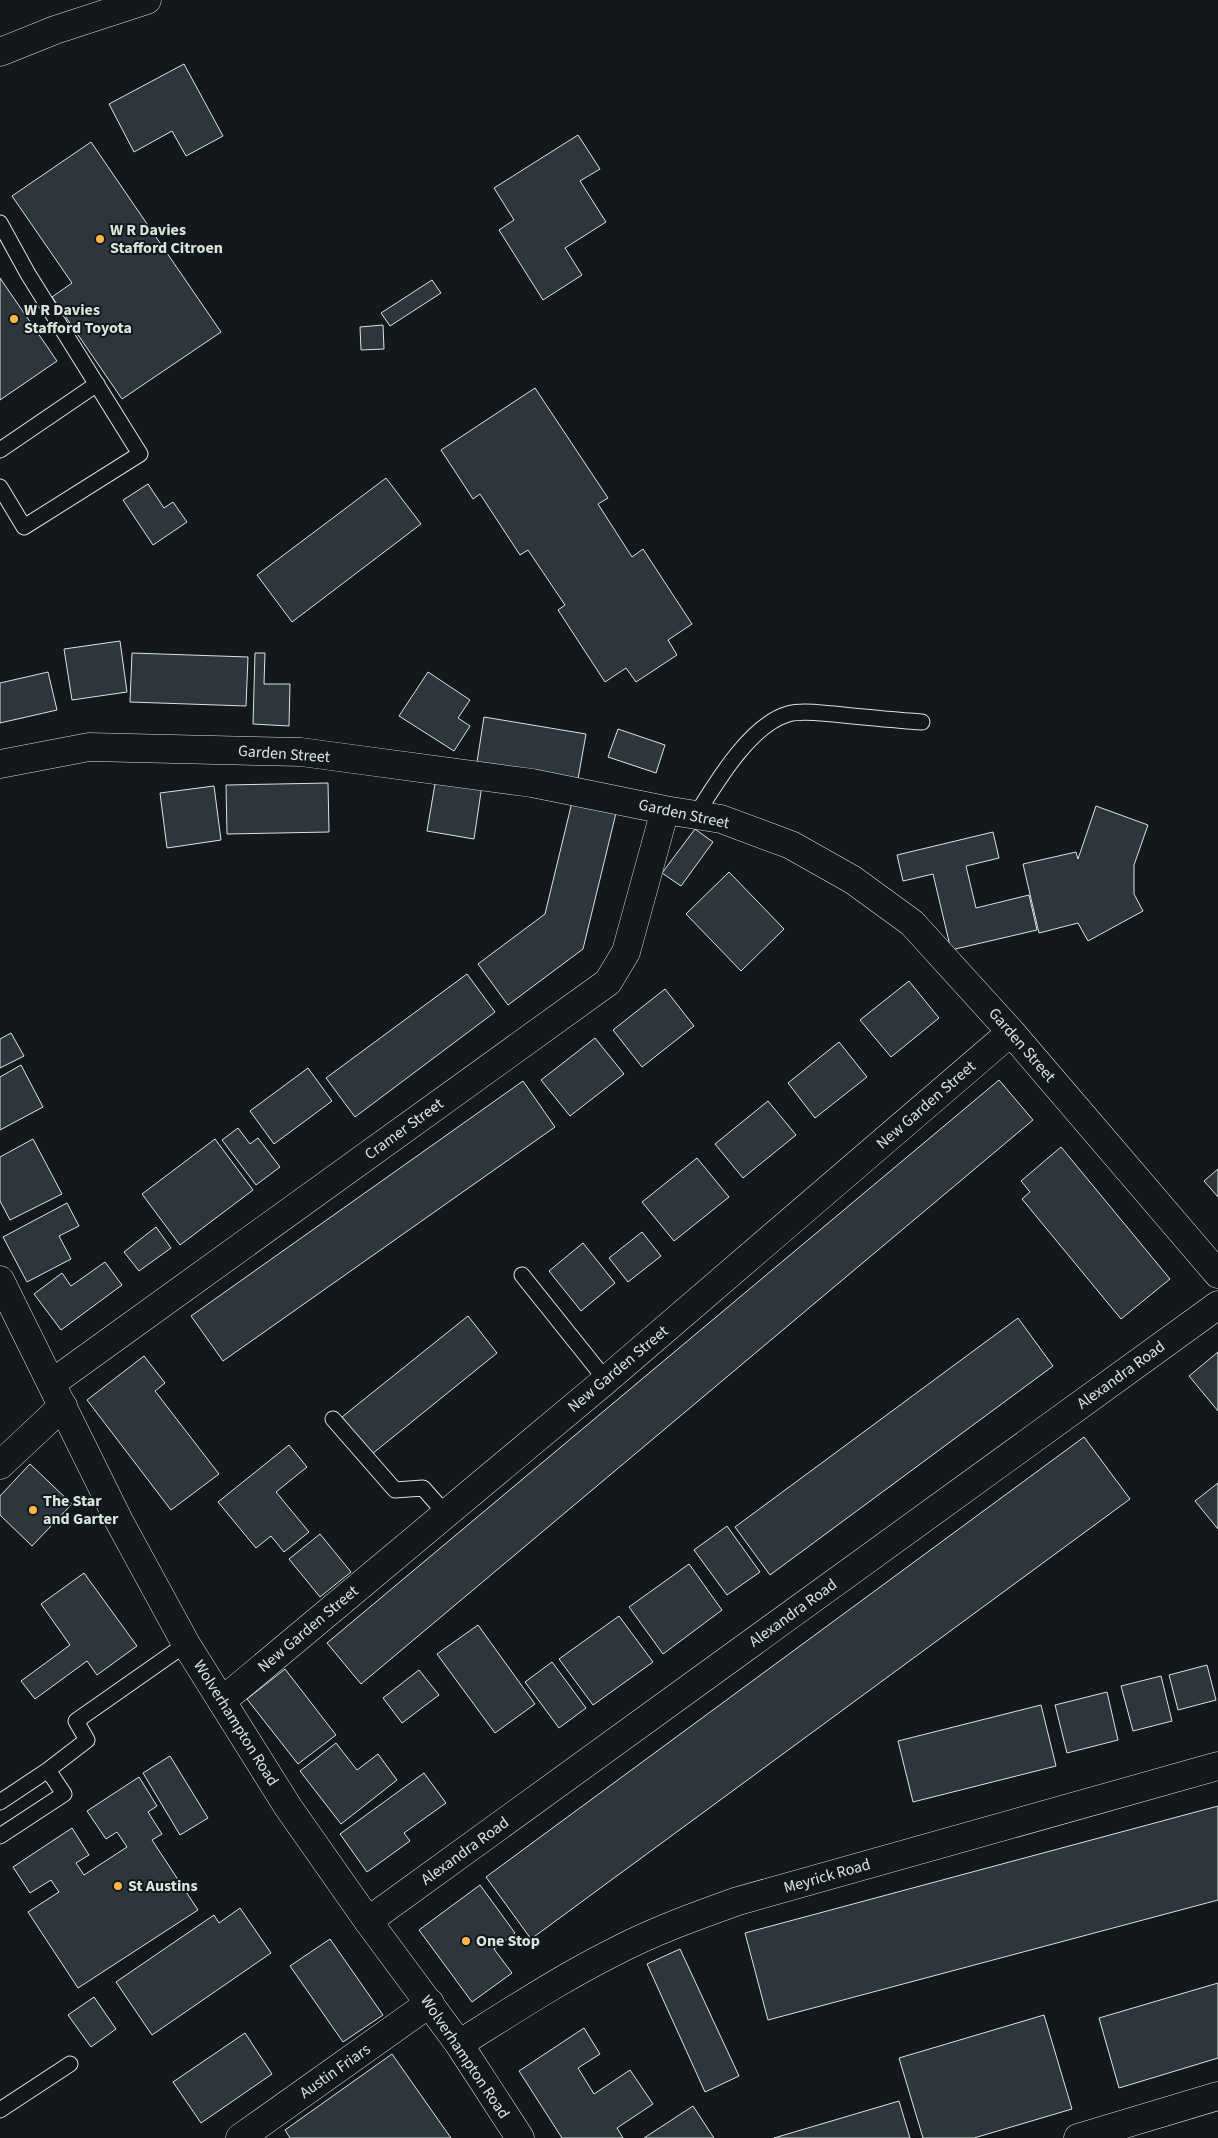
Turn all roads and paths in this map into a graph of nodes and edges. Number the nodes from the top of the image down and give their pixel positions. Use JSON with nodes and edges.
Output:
{"nodes":[{"id":1,"x":147,"y":0,"type":"edge"},
{"id":2,"x":0,"y":52,"type":"edge"},
{"id":3,"x":0,"y":222,"type":"edge"},
{"id":4,"x":97,"y":384,"type":"junction"},
{"id":5,"x":0,"y":450,"type":"edge"},
{"id":6,"x":0,"y":487,"type":"edge"},
{"id":7,"x":922,"y":722,"type":"dead end"},
{"id":8,"x":0,"y":764,"type":"edge"},
{"id":9,"x":665,"y":810,"type":"junction"},
{"id":10,"x":696,"y":815,"type":"junction"},
{"id":11,"x":1011,"y":1032,"type":"junction"},
{"id":12,"x":1218,"y":1274,"type":"edge"},
{"id":13,"x":522,"y":1275,"type":"dead end"},
{"id":14,"x":0,"y":1280,"type":"edge"},
{"id":15,"x":1218,"y":1305,"type":"edge"},
{"id":16,"x":606,"y":1380,"type":"junction"},
{"id":17,"x":57,"y":1395,"type":"junction"},
{"id":18,"x":332,"y":1419,"type":"dead end"},
{"id":19,"x":0,"y":1466,"type":"edge"},
{"id":20,"x":446,"y":1514,"type":"junction"},
{"id":21,"x":186,"y":1644,"type":"junction"},
{"id":22,"x":222,"y":1701,"type":"junction"},
{"id":23,"x":1218,"y":1766,"type":"edge"},
{"id":24,"x":48,"y":1770,"type":"junction"},
{"id":25,"x":0,"y":1802,"type":"edge"},
{"id":26,"x":0,"y":1836,"type":"edge"},
{"id":27,"x":368,"y":1921,"type":"junction"},
{"id":28,"x":430,"y":2003,"type":"junction"},
{"id":29,"x":459,"y":2044,"type":"junction"},
{"id":30,"x":70,"y":2064,"type":"dead end"},
{"id":31,"x":1218,"y":2096,"type":"edge"},
{"id":32,"x":0,"y":2110,"type":"edge"},
{"id":33,"x":240,"y":2138,"type":"edge"},
{"id":34,"x":520,"y":2138,"type":"edge"},
{"id":35,"x":1078,"y":2138,"type":"edge"}],
"edges":[{"from":1,"to":2,"type":"main road"},
{"from":3,"to":4,"type":"lane"},
{"from":4,"to":5,"type":"lane"},
{"from":4,"to":6,"type":"lane"},
{"from":7,"to":10,"type":"lane"},
{"from":8,"to":9,"type":"main road","name":"Garden Street"},
{"from":9,"to":10,"type":"main road","name":"Garden Street"},
{"from":9,"to":17,"type":"main road","name":"Cramer Street"},
{"from":10,"to":11,"type":"main road","name":"Garden Street"},
{"from":11,"to":12,"type":"main road","name":"Garden Street"},
{"from":11,"to":16,"type":"main road","name":"New Garden Street"},
{"from":13,"to":16,"type":"lane"},
{"from":14,"to":17,"type":"main road","name":"Wolverhampton Road"},
{"from":15,"to":27,"type":"main road","name":"Alexandra Road"},
{"from":16,"to":20,"type":"main road","name":"New Garden Street"},
{"from":17,"to":19,"type":"main road","name":"Cramer Street"},
{"from":17,"to":21,"type":"main road","name":"Wolverhampton Road"},
{"from":18,"to":20,"type":"lane"},
{"from":20,"to":22,"type":"main road","name":"New Garden Street"},
{"from":21,"to":22,"type":"main road","name":"Wolverhampton Road"},
{"from":21,"to":24,"type":"lane"},
{"from":22,"to":27,"type":"main road","name":"Wolverhampton Road"},
{"from":23,"to":29,"type":"main road","name":"Meyrick Road"},
{"from":24,"to":25,"type":"lane"},
{"from":24,"to":26,"type":"lane"},
{"from":27,"to":28,"type":"main road","name":"Wolverhampton Road"},
{"from":28,"to":29,"type":"main road","name":"Wolverhampton Road"},
{"from":28,"to":33,"type":"main road","name":"Austin Friars"},
{"from":29,"to":34,"type":"main road","name":"Wolverhampton Road"},
{"from":30,"to":32,"type":"lane"},
{"from":31,"to":35,"type":"main road"}]}
